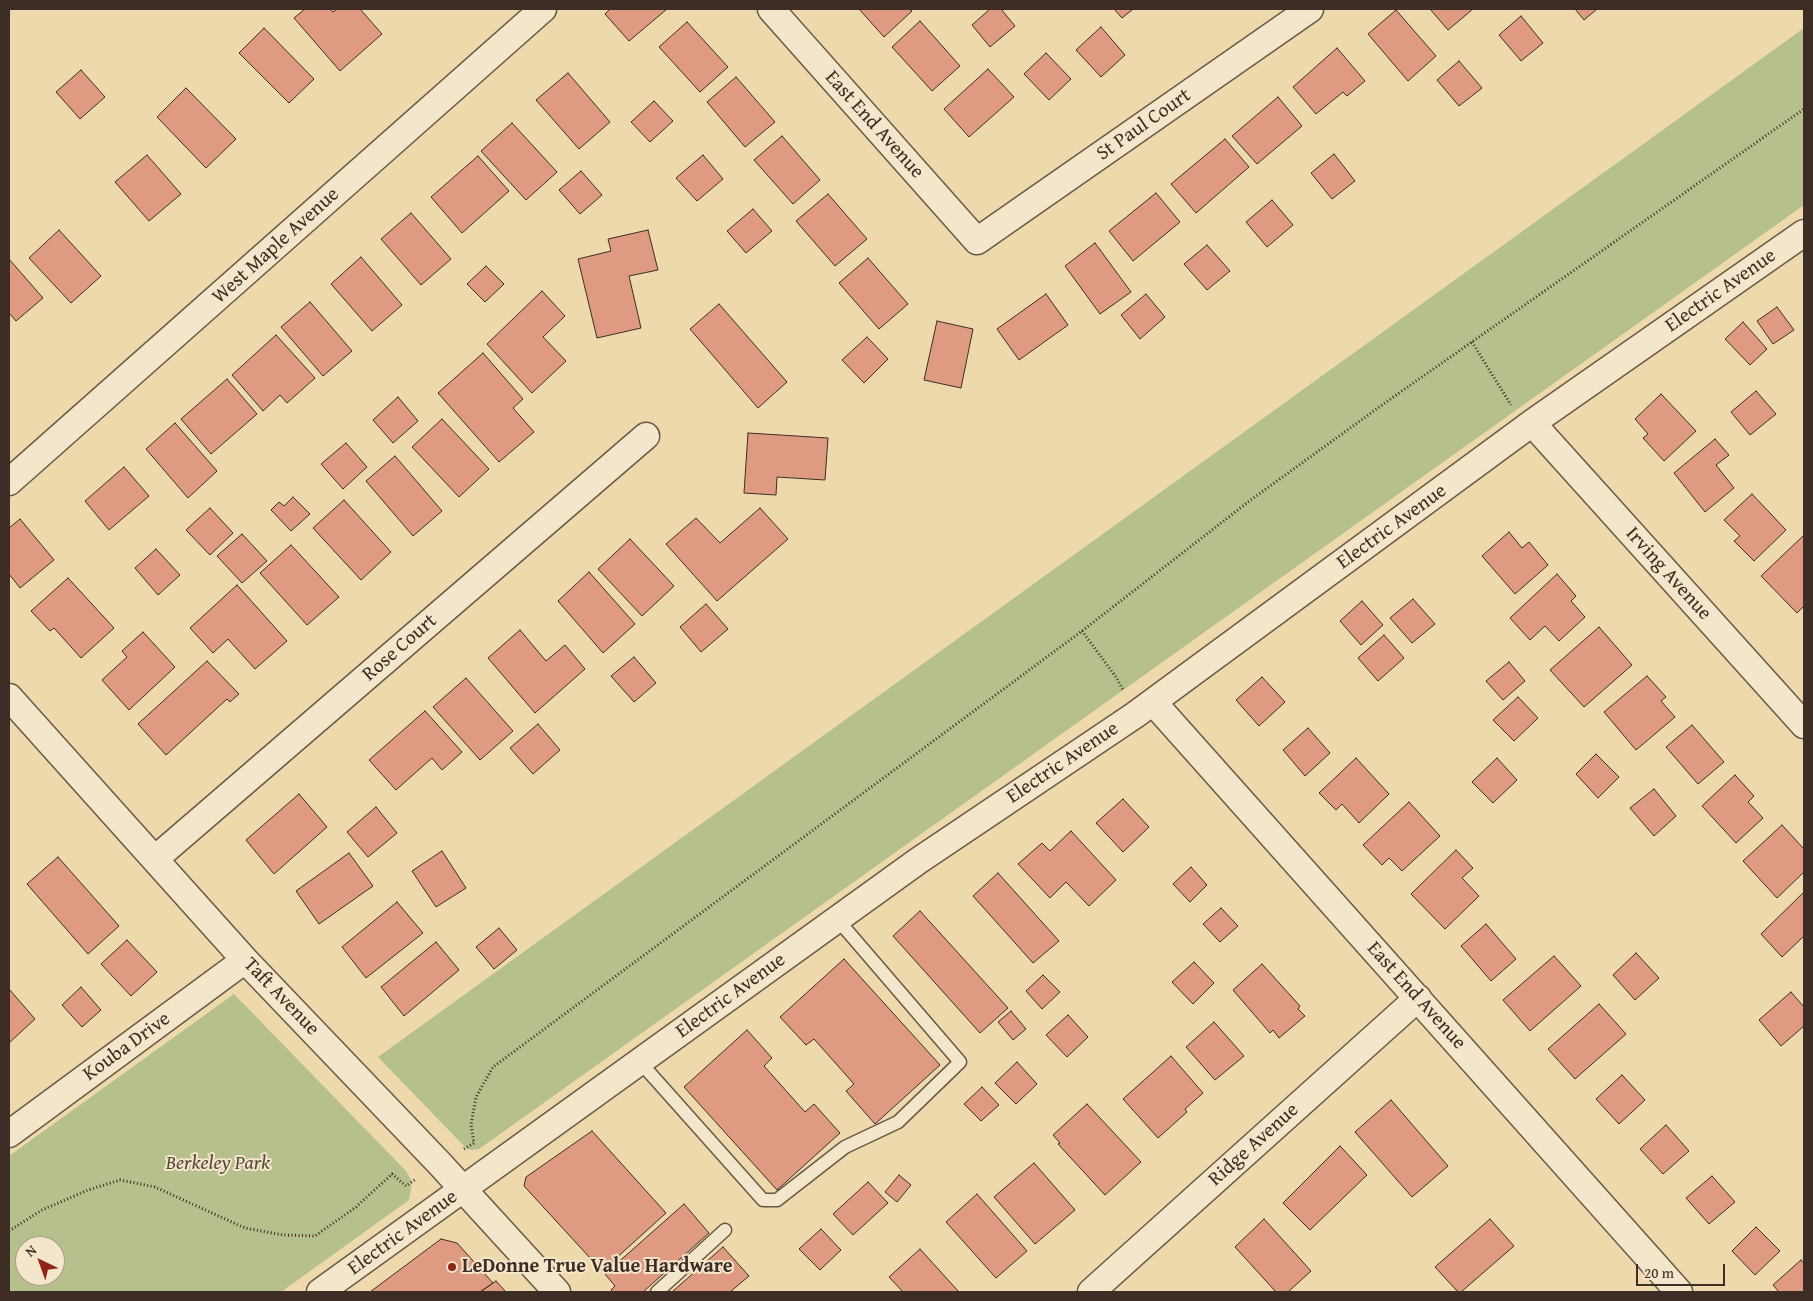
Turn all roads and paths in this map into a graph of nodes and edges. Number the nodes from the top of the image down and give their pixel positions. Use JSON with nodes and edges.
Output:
{"nodes":[{"id":1,"x":543,"y":9,"type":"edge"},
{"id":2,"x":771,"y":9,"type":"edge"},
{"id":3,"x":1302,"y":11,"type":"edge"},
{"id":4,"x":1804,"y":109,"type":"edge"},
{"id":5,"x":1804,"y":233,"type":"edge"},
{"id":6,"x":977,"y":241,"type":"joint"},
{"id":7,"x":1472,"y":342,"type":"junction"},
{"id":8,"x":1529,"y":426,"type":"junction"},
{"id":9,"x":646,"y":436,"type":"dead end"},
{"id":10,"x":10,"y":480,"type":"edge"},
{"id":11,"x":1082,"y":631,"type":"junction"},
{"id":12,"x":9,"y":697,"type":"edge"},
{"id":13,"x":1144,"y":708,"type":"junction"},
{"id":14,"x":1804,"y":726,"type":"edge"},
{"id":15,"x":155,"y":859,"type":"junction"},
{"id":16,"x":837,"y":919,"type":"junction"},
{"id":17,"x":245,"y":960,"type":"junction"},
{"id":18,"x":1418,"y":998,"type":"junction"},
{"id":19,"x":640,"y":1062,"type":"junction"},
{"id":20,"x":9,"y":1134,"type":"edge"},
{"id":21,"x":474,"y":1143,"type":"dead end"},
{"id":22,"x":406,"y":1186,"type":"dead end"},
{"id":23,"x":463,"y":1190,"type":"junction"},
{"id":24,"x":725,"y":1230,"type":"dead end"},
{"id":25,"x":9,"y":1231,"type":"edge"},
{"id":26,"x":320,"y":1292,"type":"edge"},
{"id":27,"x":557,"y":1292,"type":"edge"},
{"id":28,"x":657,"y":1292,"type":"edge"},
{"id":29,"x":1091,"y":1292,"type":"edge"},
{"id":30,"x":1678,"y":1292,"type":"edge"}],
"edges":[{"from":1,"to":10,"type":"street","name":"West Maple Avenue"},
{"from":2,"to":6,"type":"street","name":"East End Avenue"},
{"from":3,"to":6,"type":"street","name":"St Paul Court"},
{"from":4,"to":7,"type":"path"},
{"from":5,"to":8,"type":"street","name":"Electric Avenue"},
{"from":7,"to":8,"type":"path"},
{"from":7,"to":11,"type":"path"},
{"from":8,"to":13,"type":"street","name":"Electric Avenue"},
{"from":8,"to":14,"type":"street","name":"Irving Avenue"},
{"from":9,"to":15,"type":"street","name":"Rose Court"},
{"from":11,"to":13,"type":"path"},
{"from":11,"to":21,"type":"path"},
{"from":12,"to":15,"type":"street","name":"Taft Avenue"},
{"from":13,"to":16,"type":"street","name":"Electric Avenue"},
{"from":13,"to":18,"type":"street","name":"East End Avenue"},
{"from":15,"to":17,"type":"street","name":"Taft Avenue"},
{"from":16,"to":19,"type":"street","name":"Electric Avenue"},
{"from":16,"to":19,"type":"lane"},
{"from":17,"to":20,"type":"street","name":"Kouba Drive"},
{"from":17,"to":23,"type":"street","name":"Taft Avenue"},
{"from":18,"to":29,"type":"street","name":"Ridge Avenue"},
{"from":18,"to":30,"type":"street","name":"East End Avenue"},
{"from":19,"to":23,"type":"street","name":"Electric Avenue"},
{"from":22,"to":25,"type":"path"},
{"from":23,"to":26,"type":"street","name":"Electric Avenue"},
{"from":23,"to":27,"type":"street","name":"Taft Avenue"},
{"from":24,"to":28,"type":"lane"}]}
